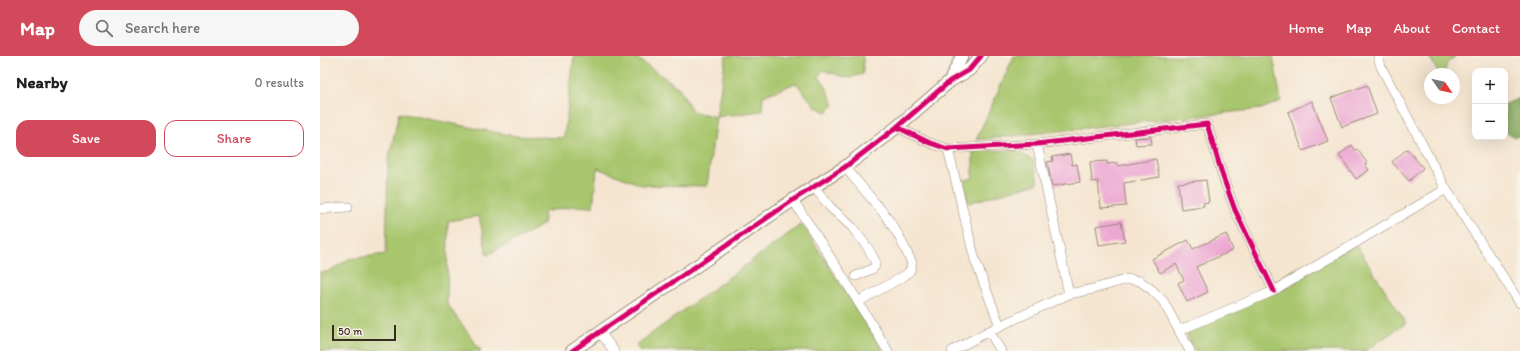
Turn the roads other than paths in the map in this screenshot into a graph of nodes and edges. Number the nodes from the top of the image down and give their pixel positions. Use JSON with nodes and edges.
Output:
{"nodes":[{"id":1,"x":962,"y":56,"type":"edge"},
{"id":2,"x":981,"y":56,"type":"edge"},
{"id":3,"x":1378,"y":56,"type":"edge"},
{"id":4,"x":950,"y":81,"type":"junction"},
{"id":5,"x":897,"y":127,"type":"junction"},
{"id":6,"x":1037,"y":144,"type":"junction"},
{"id":7,"x":948,"y":149,"type":"junction"},
{"id":8,"x":845,"y":167,"type":"junction"},
{"id":9,"x":814,"y":187,"type":"junction"},
{"id":10,"x":1446,"y":188,"type":"junction"},
{"id":11,"x":793,"y":200,"type":"junction"},
{"id":12,"x":348,"y":207,"type":"dead end"},
{"id":13,"x":320,"y":209,"type":"edge"},
{"id":14,"x":856,"y":276,"type":"dead end"},
{"id":15,"x":1274,"y":291,"type":"junction"},
{"id":16,"x":1069,"y":294,"type":"junction"},
{"id":17,"x":858,"y":302,"type":"junction"},
{"id":18,"x":1520,"y":303,"type":"edge"},
{"id":19,"x":1000,"y":326,"type":"junction"},
{"id":20,"x":1180,"y":330,"type":"junction"},
{"id":21,"x":989,"y":331,"type":"junction"},
{"id":22,"x":600,"y":332,"type":"junction"},
{"id":23,"x":572,"y":351,"type":"edge"},
{"id":24,"x":614,"y":351,"type":"edge"},
{"id":25,"x":888,"y":351,"type":"edge"},
{"id":26,"x":952,"y":351,"type":"edge"},
{"id":27,"x":1001,"y":351,"type":"edge"},
{"id":28,"x":1190,"y":351,"type":"edge"}],
"edges":[{"from":1,"to":4,"type":"street"},
{"from":2,"to":4,"type":"street"},
{"from":3,"to":10,"type":"street"},
{"from":4,"to":5,"type":"street"},
{"from":5,"to":7,"type":"street"},
{"from":5,"to":8,"type":"street"},
{"from":6,"to":7,"type":"street"},
{"from":6,"to":15,"type":"street"},
{"from":6,"to":16,"type":"street"},
{"from":7,"to":19,"type":"street"},
{"from":8,"to":9,"type":"street"},
{"from":8,"to":17,"type":"street"},
{"from":9,"to":11,"type":"street"},
{"from":9,"to":14,"type":"street"},
{"from":10,"to":15,"type":"street"},
{"from":10,"to":18,"type":"street"},
{"from":11,"to":17,"type":"street"},
{"from":11,"to":22,"type":"street"},
{"from":12,"to":13,"type":"street"},
{"from":15,"to":20,"type":"street"},
{"from":16,"to":19,"type":"street"},
{"from":16,"to":20,"type":"street"},
{"from":17,"to":25,"type":"street"},
{"from":19,"to":21,"type":"street"},
{"from":20,"to":28,"type":"street"},
{"from":21,"to":26,"type":"street"},
{"from":21,"to":27,"type":"street"},
{"from":22,"to":23,"type":"street"},
{"from":22,"to":24,"type":"street"}]}
